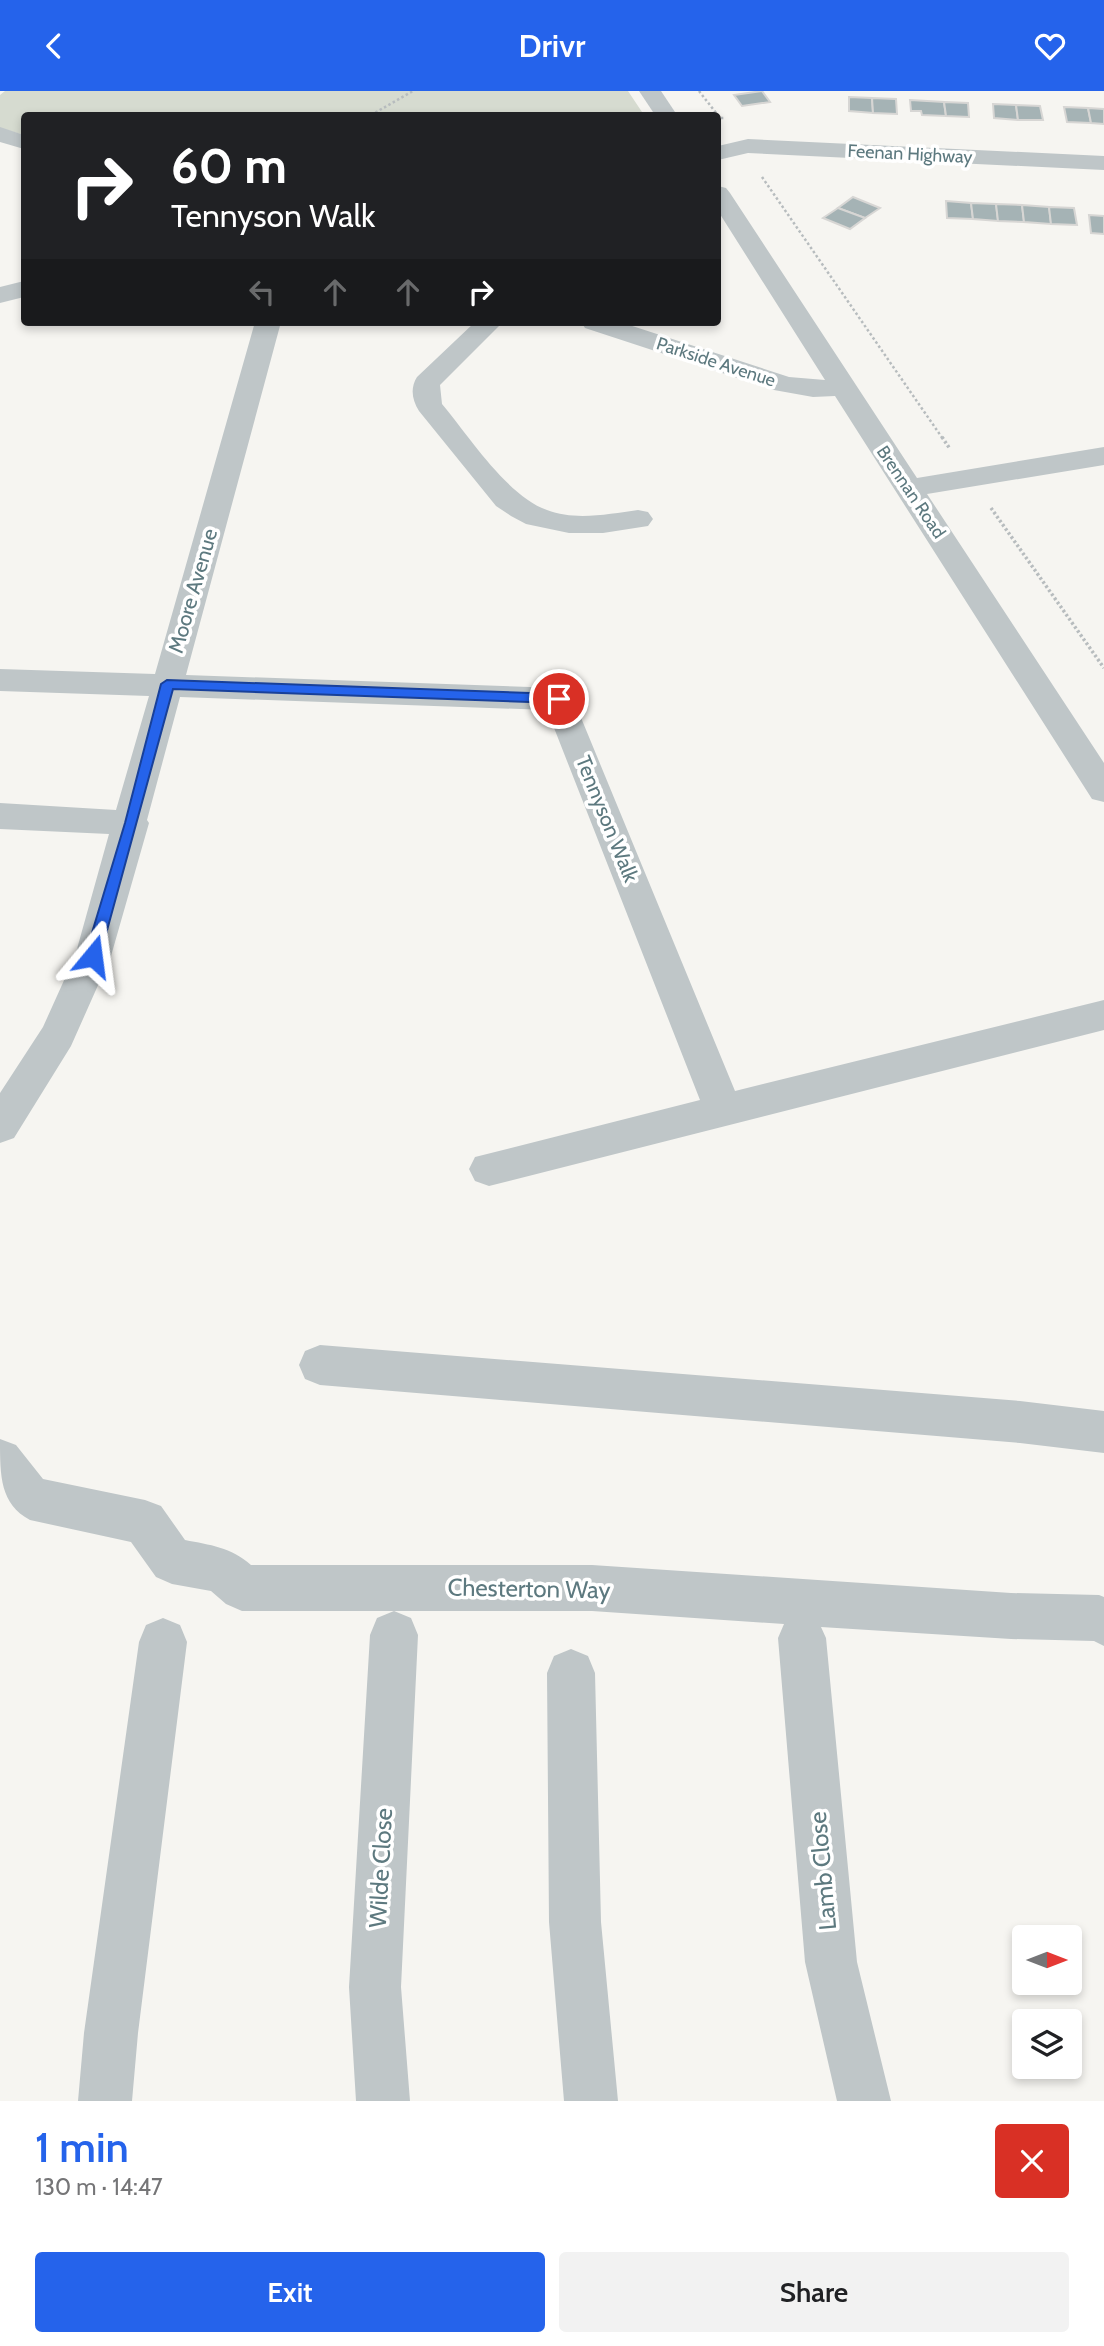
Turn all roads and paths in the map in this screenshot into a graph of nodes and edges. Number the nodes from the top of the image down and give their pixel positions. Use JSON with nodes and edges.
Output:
{"nodes":[{"id":1,"x":413,"y":91,"type":"edge"},
{"id":2,"x":650,"y":91,"type":"edge"},
{"id":3,"x":699,"y":91,"type":"edge"},
{"id":4,"x":376,"y":112,"type":"edge"},
{"id":5,"x":664,"y":112,"type":"edge"},
{"id":6,"x":716,"y":112,"type":"edge"},
{"id":7,"x":721,"y":117,"type":"edge"},
{"id":8,"x":732,"y":119,"type":"dead end"},
{"id":9,"x":0,"y":134,"type":"edge"},
{"id":10,"x":21,"y":141,"type":"edge"},
{"id":11,"x":721,"y":152,"type":"edge"},
{"id":12,"x":1104,"y":163,"type":"edge"},
{"id":13,"x":760,"y":170,"type":"dead end"},
{"id":14,"x":721,"y":198,"type":"edge"},
{"id":15,"x":21,"y":290,"type":"edge"},
{"id":16,"x":0,"y":295,"type":"edge"},
{"id":17,"x":267,"y":326,"type":"edge"},
{"id":18,"x":486,"y":326,"type":"edge"},
{"id":19,"x":606,"y":326,"type":"edge"},
{"id":20,"x":841,"y":387,"type":"junction"},
{"id":21,"x":1104,"y":456,"type":"edge"},
{"id":22,"x":957,"y":458,"type":"dead end"},
{"id":23,"x":910,"y":488,"type":"junction"},
{"id":24,"x":986,"y":501,"type":"dead end"},
{"id":25,"x":638,"y":519,"type":"dead end"},
{"id":26,"x":1104,"y":668,"type":"edge"},
{"id":27,"x":0,"y":680,"type":"edge"},
{"id":28,"x":167,"y":684,"type":"junction"},
{"id":29,"x":1104,"y":790,"type":"edge"},
{"id":30,"x":0,"y":816,"type":"edge"},
{"id":31,"x":132,"y":823,"type":"junction"},
{"id":32,"x":1104,"y":1015,"type":"edge"},
{"id":33,"x":723,"y":1109,"type":"junction"},
{"id":34,"x":0,"y":1126,"type":"edge"},
{"id":35,"x":489,"y":1169,"type":"dead end"},
{"id":36,"x":320,"y":1365,"type":"dead end"},
{"id":37,"x":1104,"y":1433,"type":"edge"},
{"id":38,"x":0,"y":1460,"type":"edge"},
{"id":39,"x":1104,"y":1622,"type":"edge"},
{"id":40,"x":394,"y":1635,"type":"dead end"},
{"id":41,"x":802,"y":1638,"type":"dead end"},
{"id":42,"x":163,"y":1642,"type":"dead end"},
{"id":43,"x":571,"y":1673,"type":"dead end"},
{"id":44,"x":105,"y":2101,"type":"edge"},
{"id":45,"x":383,"y":2101,"type":"edge"},
{"id":46,"x":591,"y":2101,"type":"edge"},
{"id":47,"x":863,"y":2101,"type":"edge"}],
"edges":[{"from":1,"to":4,"type":"path"},
{"from":2,"to":5,"type":"street"},
{"from":3,"to":6,"type":"path"},
{"from":7,"to":8,"type":"path"},
{"from":9,"to":10,"type":"street"},
{"from":11,"to":12,"type":"street","name":"Feenan Highway"},
{"from":13,"to":22,"type":"path"},
{"from":14,"to":20,"type":"street","name":"Brennan Road"},
{"from":15,"to":16,"type":"street"},
{"from":17,"to":28,"type":"street","name":"Moore Avenue"},
{"from":18,"to":25,"type":"street"},
{"from":19,"to":20,"type":"street","name":"Parkside Avenue"},
{"from":20,"to":23,"type":"street","name":"Brennan Road"},
{"from":21,"to":23,"type":"street"},
{"from":23,"to":29,"type":"street","name":"Brennan Road"},
{"from":24,"to":26,"type":"path"},
{"from":27,"to":28,"type":"street"},
{"from":28,"to":31,"type":"street","name":"Moore Avenue"},
{"from":28,"to":33,"type":"street","name":"Tennyson Walk"},
{"from":30,"to":31,"type":"street"},
{"from":31,"to":34,"type":"street","name":"Moore Avenue"},
{"from":32,"to":33,"type":"street"},
{"from":33,"to":35,"type":"street"},
{"from":36,"to":37,"type":"street"},
{"from":38,"to":39,"type":"street","name":"Chesterton Way"},
{"from":40,"to":45,"type":"street","name":"Wilde Close"},
{"from":41,"to":47,"type":"street","name":"Lamb Close"},
{"from":42,"to":44,"type":"street"},
{"from":43,"to":46,"type":"street"}]}
